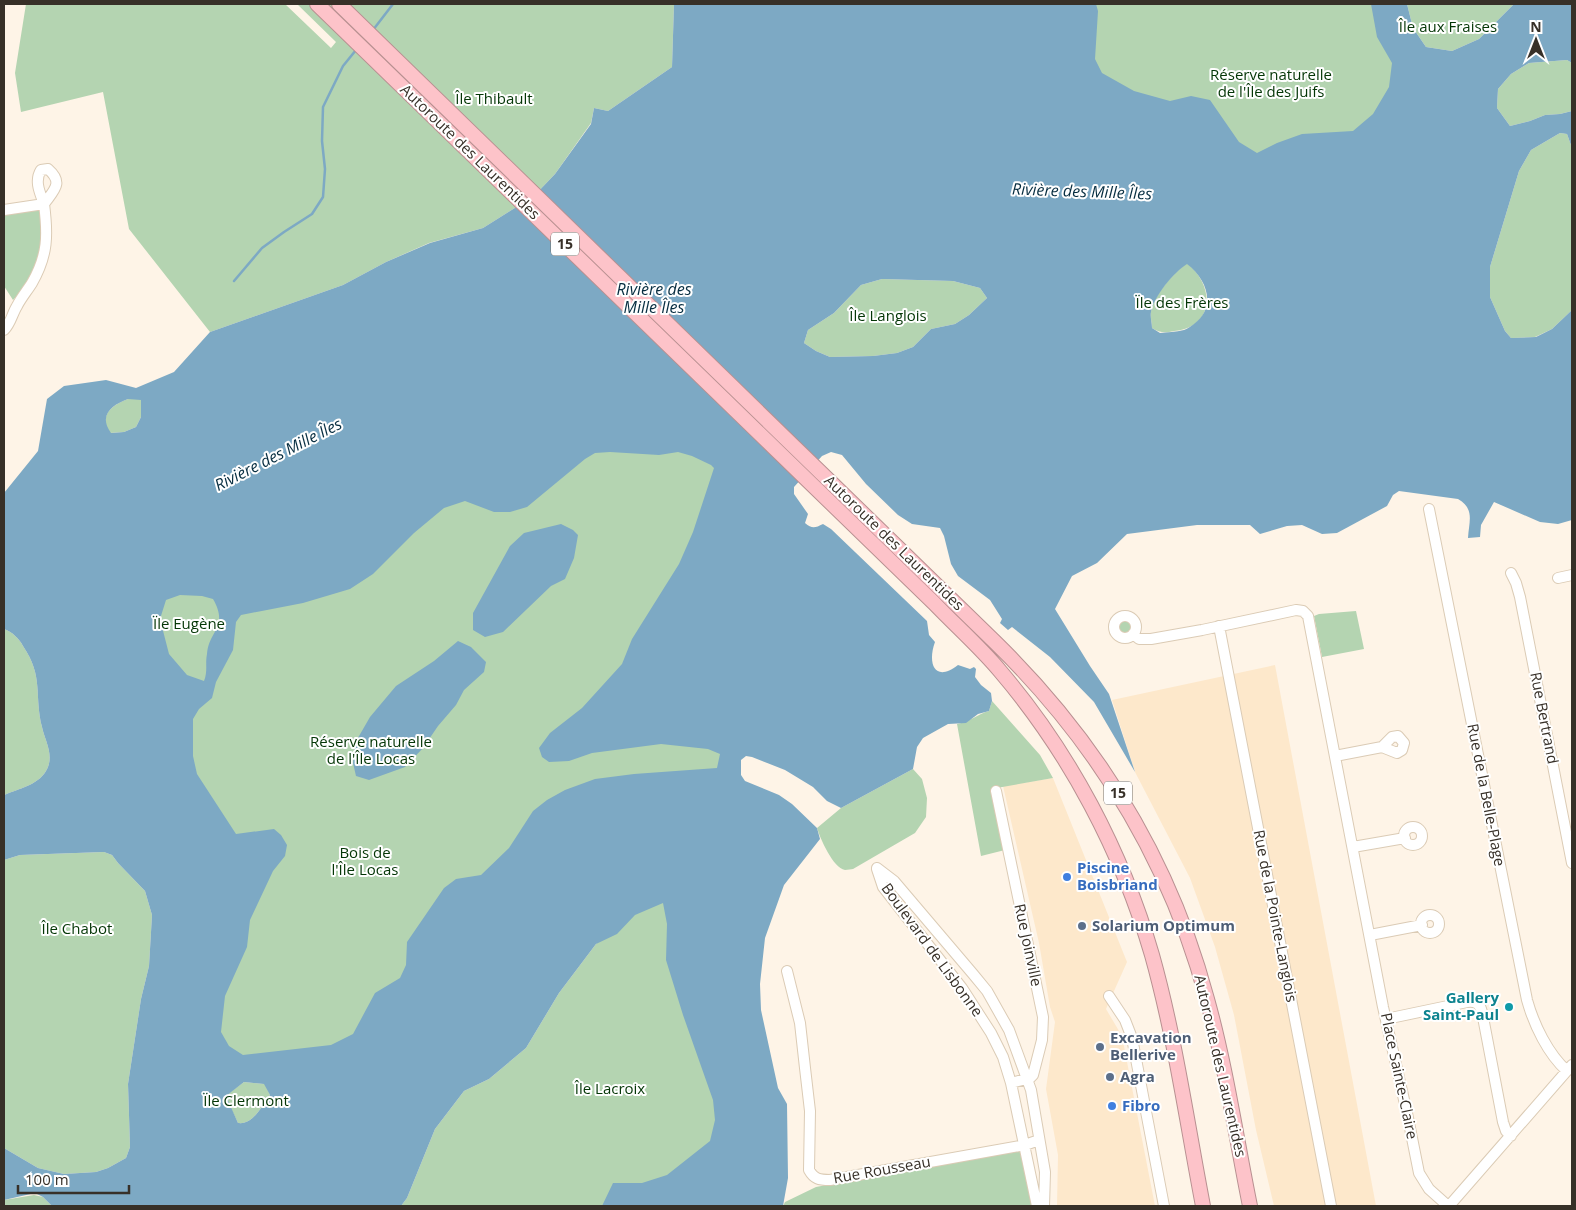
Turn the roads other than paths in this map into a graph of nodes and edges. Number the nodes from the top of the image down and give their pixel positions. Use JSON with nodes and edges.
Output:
{"nodes":[{"id":1,"x":317,"y":4,"type":"edge"},
{"id":2,"x":339,"y":4,"type":"edge"},
{"id":3,"x":4,"y":210,"type":"edge"},
{"id":4,"x":16,"y":307,"type":"junction"},
{"id":5,"x":4,"y":314,"type":"edge"},
{"id":6,"x":4,"y":330,"type":"edge"},
{"id":7,"x":1429,"y":509,"type":"dead end"},
{"id":8,"x":1511,"y":574,"type":"dead end"},
{"id":9,"x":1572,"y":575,"type":"edge"},
{"id":10,"x":1558,"y":578,"type":"dead end"},
{"id":11,"x":1219,"y":626,"type":"junction"},
{"id":12,"x":1133,"y":634,"type":"dead end"},
{"id":13,"x":1382,"y":747,"type":"dead end"},
{"id":14,"x":1335,"y":756,"type":"junction"},
{"id":15,"x":996,"y":791,"type":"dead end"},
{"id":16,"x":1405,"y":838,"type":"dead end"},
{"id":17,"x":1353,"y":847,"type":"junction"},
{"id":18,"x":1572,"y":864,"type":"edge"},
{"id":19,"x":1422,"y":925,"type":"dead end"},
{"id":20,"x":1370,"y":935,"type":"junction"},
{"id":21,"x":787,"y":971,"type":"dead end"},
{"id":22,"x":973,"y":974,"type":"junction"},
{"id":23,"x":962,"y":988,"type":"junction"},
{"id":24,"x":1109,"y":996,"type":"dead end"},
{"id":25,"x":1386,"y":1019,"type":"junction"},
{"id":26,"x":1570,"y":1068,"type":"edge"},
{"id":27,"x":1027,"y":1079,"type":"junction"},
{"id":28,"x":1011,"y":1083,"type":"junction"},
{"id":29,"x":1511,"y":1136,"type":"junction"},
{"id":30,"x":1039,"y":1140,"type":"junction"},
{"id":31,"x":1025,"y":1145,"type":"junction"},
{"id":32,"x":1037,"y":1206,"type":"edge"},
{"id":33,"x":1044,"y":1206,"type":"edge"},
{"id":34,"x":1164,"y":1206,"type":"edge"},
{"id":35,"x":1203,"y":1206,"type":"edge"},
{"id":36,"x":1250,"y":1206,"type":"edge"},
{"id":37,"x":1330,"y":1206,"type":"edge"},
{"id":38,"x":1449,"y":1206,"type":"edge"}],
"edges":[{"from":1,"to":35,"type":"highway","name":"Autoroute des Laurentides","number":"15"},
{"from":2,"to":36,"type":"highway","name":"Autoroute des Laurentides","number":"15"},
{"from":3,"to":4,"type":"street"},
{"from":4,"to":5,"type":"street"},
{"from":4,"to":6,"type":"street"},
{"from":7,"to":26,"type":"street","name":"Rue de la Belle-Plage"},
{"from":8,"to":18,"type":"street","name":"Rue Bertrand"},
{"from":9,"to":10,"type":"street"},
{"from":11,"to":12,"type":"street"},
{"from":11,"to":14,"type":"street","name":"Place Sainte-Claire"},
{"from":11,"to":37,"type":"street","name":"Rue de la Pointe-Langlois"},
{"from":13,"to":14,"type":"street"},
{"from":14,"to":17,"type":"street","name":"Place Sainte-Claire"},
{"from":15,"to":27,"type":"street","name":"Rue Joinville"},
{"from":16,"to":17,"type":"street"},
{"from":17,"to":20,"type":"street","name":"Place Sainte-Claire"},
{"from":19,"to":20,"type":"street"},
{"from":20,"to":25,"type":"street","name":"Place Sainte-Claire"},
{"from":21,"to":31,"type":"street","name":"Rue Rousseau"},
{"from":22,"to":23,"type":"street"},
{"from":22,"to":23,"type":"street","name":"Boulevard de Lisbonne"},
{"from":22,"to":27,"type":"street","name":"Boulevard de Lisbonne"},
{"from":23,"to":28,"type":"street","name":"Boulevard de Lisbonne"},
{"from":24,"to":34,"type":"street"},
{"from":25,"to":29,"type":"street"},
{"from":25,"to":38,"type":"street","name":"Place Sainte-Claire"},
{"from":26,"to":29,"type":"street"},
{"from":27,"to":28,"type":"street"},
{"from":27,"to":30,"type":"street","name":"Boulevard de Lisbonne"},
{"from":28,"to":31,"type":"street","name":"Boulevard de Lisbonne"},
{"from":29,"to":38,"type":"street"},
{"from":30,"to":31,"type":"street","name":"Rue Rousseau"},
{"from":30,"to":33,"type":"street","name":"Boulevard de Lisbonne"},
{"from":31,"to":32,"type":"street","name":"Boulevard de Lisbonne"}]}
